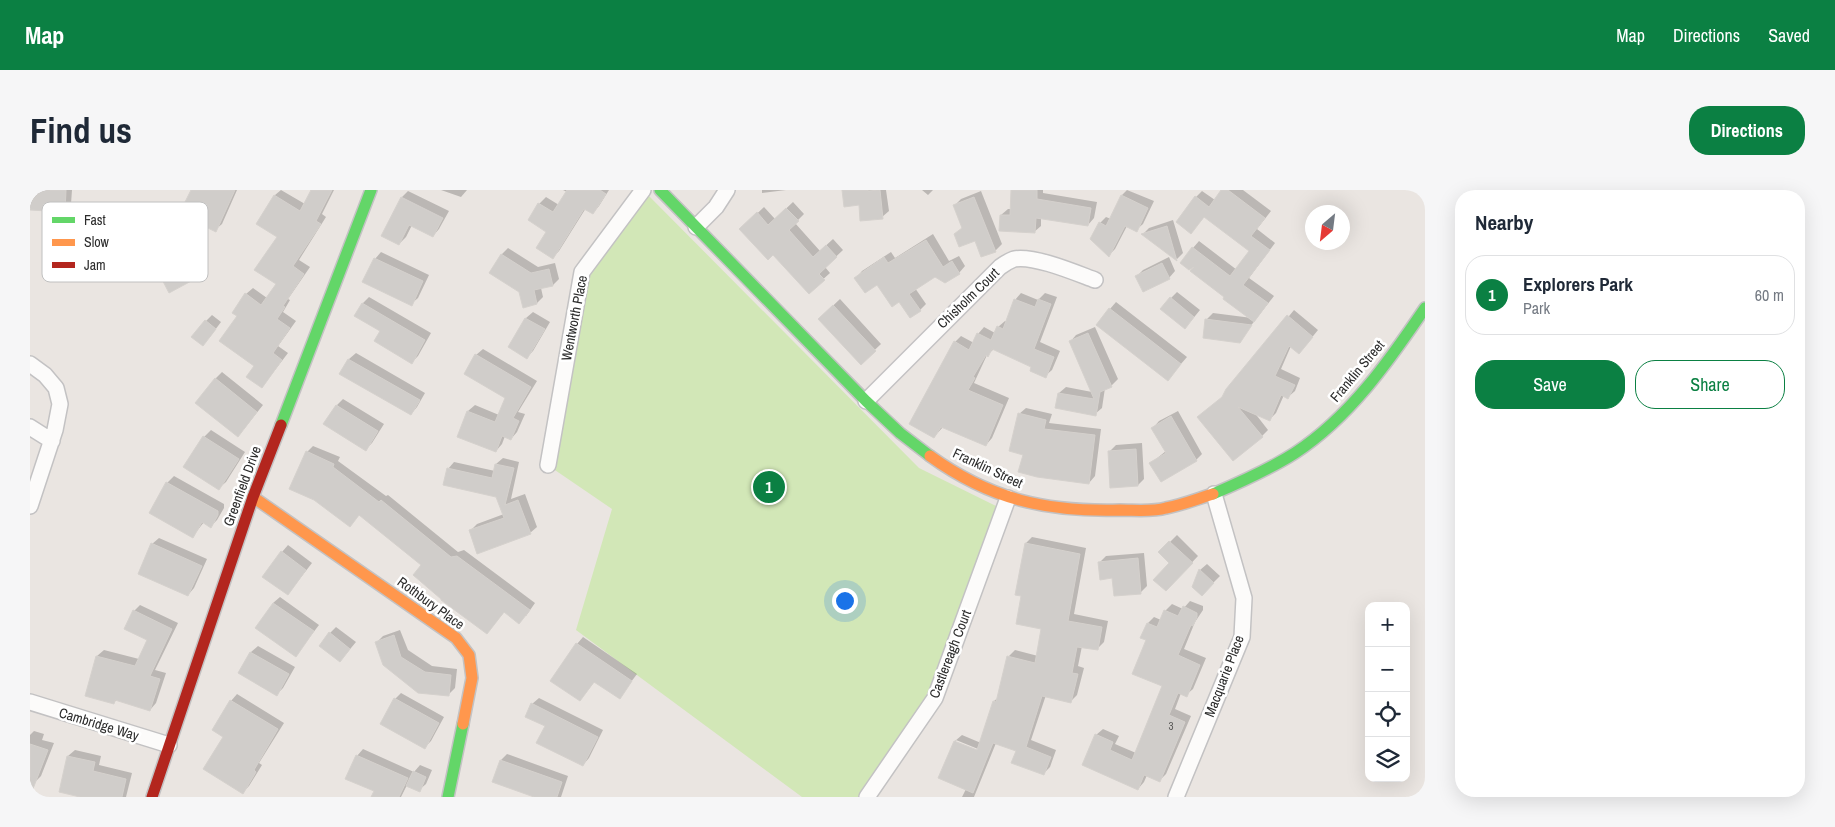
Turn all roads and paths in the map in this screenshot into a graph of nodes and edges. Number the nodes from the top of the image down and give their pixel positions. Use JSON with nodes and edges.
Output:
{"nodes":[{"id":1,"x":371,"y":190,"type":"edge"},
{"id":2,"x":643,"y":190,"type":"edge"},
{"id":3,"x":660,"y":190,"type":"edge"},
{"id":4,"x":727,"y":190,"type":"edge"},
{"id":5,"x":696,"y":227,"type":"junction"},
{"id":6,"x":1095,"y":280,"type":"dead end"},
{"id":7,"x":1425,"y":308,"type":"edge"},
{"id":8,"x":30,"y":364,"type":"edge"},
{"id":9,"x":866,"y":401,"type":"junction"},
{"id":10,"x":30,"y":427,"type":"edge"},
{"id":11,"x":52,"y":441,"type":"junction"},
{"id":12,"x":548,"y":465,"type":"dead end"},
{"id":13,"x":1214,"y":494,"type":"junction"},
{"id":14,"x":253,"y":497,"type":"junction"},
{"id":15,"x":1008,"y":498,"type":"junction"},
{"id":16,"x":30,"y":506,"type":"edge"},
{"id":17,"x":30,"y":702,"type":"edge"},
{"id":18,"x":169,"y":746,"type":"junction"},
{"id":19,"x":152,"y":797,"type":"edge"},
{"id":20,"x":448,"y":797,"type":"edge"},
{"id":21,"x":867,"y":797,"type":"edge"},
{"id":22,"x":1176,"y":797,"type":"edge"}],
"edges":[{"from":1,"to":14,"type":"street","name":"Greenfield Drive"},
{"from":2,"to":12,"type":"street","name":"Wentworth Place"},
{"from":3,"to":5,"type":"street","name":"Franklin Street"},
{"from":4,"to":5,"type":"street"},
{"from":5,"to":9,"type":"street","name":"Franklin Street"},
{"from":6,"to":9,"type":"street","name":"Chisholm Court"},
{"from":7,"to":13,"type":"street","name":"Franklin Street"},
{"from":8,"to":11,"type":"street"},
{"from":9,"to":15,"type":"street","name":"Franklin Street"},
{"from":10,"to":11,"type":"street"},
{"from":11,"to":16,"type":"street"},
{"from":13,"to":15,"type":"street","name":"Franklin Street"},
{"from":13,"to":22,"type":"street","name":"Macquarie Place"},
{"from":14,"to":18,"type":"street","name":"Greenfield Drive"},
{"from":14,"to":20,"type":"street","name":"Rothbury Place"},
{"from":15,"to":21,"type":"street","name":"Castlereagh Court"},
{"from":17,"to":18,"type":"street","name":"Cambridge Way"},
{"from":18,"to":19,"type":"street","name":"Greenfield Drive"}]}
